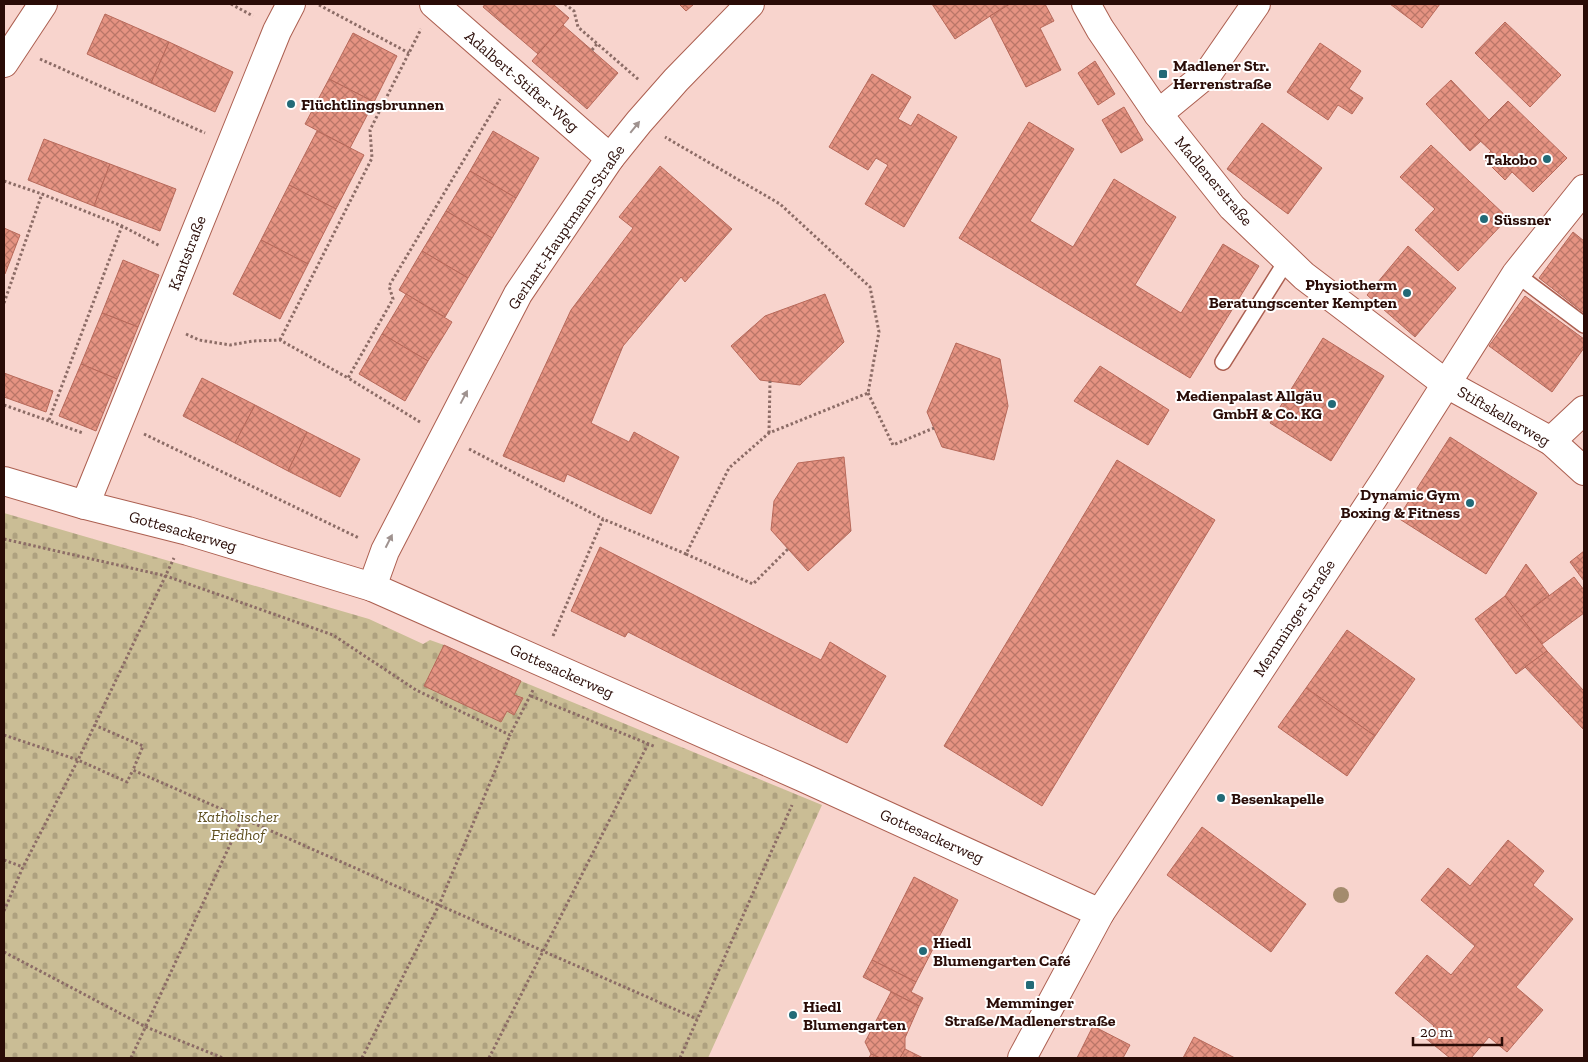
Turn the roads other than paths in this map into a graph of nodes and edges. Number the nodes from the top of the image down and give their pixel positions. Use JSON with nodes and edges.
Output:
{"nodes":[{"id":1,"x":43,"y":4,"type":"edge"},
{"id":2,"x":292,"y":4,"type":"edge"},
{"id":3,"x":750,"y":4,"type":"edge"},
{"id":4,"x":1086,"y":4,"type":"edge"},
{"id":5,"x":1256,"y":4,"type":"edge"},
{"id":6,"x":428,"y":14,"type":"edge"},
{"id":7,"x":9,"y":56,"type":"edge"},
{"id":8,"x":1158,"y":114,"type":"junction"},
{"id":9,"x":610,"y":158,"type":"junction"},
{"id":10,"x":1584,"y":188,"type":"edge"},
{"id":11,"x":1287,"y":260,"type":"junction"},
{"id":12,"x":1516,"y":274,"type":"junction"},
{"id":13,"x":1584,"y":325,"type":"edge"},
{"id":14,"x":1223,"y":362,"type":"dead end"},
{"id":15,"x":1445,"y":383,"type":"junction"},
{"id":16,"x":1584,"y":410,"type":"edge"},
{"id":17,"x":1551,"y":441,"type":"junction"},
{"id":18,"x":1584,"y":471,"type":"edge"},
{"id":19,"x":4,"y":481,"type":"edge"},
{"id":20,"x":86,"y":505,"type":"junction"},
{"id":21,"x":372,"y":587,"type":"junction"},
{"id":22,"x":1100,"y":912,"type":"junction"},
{"id":23,"x":1022,"y":1058,"type":"edge"}],
"edges":[{"from":1,"to":7,"type":"street"},
{"from":2,"to":20,"type":"street","name":"Kantstraße"},
{"from":9,"to":3,"type":"street","name":"Gerhart-Hauptmann-Straße","one_way":true},
{"from":4,"to":8,"type":"street","name":"Madlenerstraße"},
{"from":5,"to":8,"type":"street"},
{"from":6,"to":9,"type":"street","name":"Adalbert-Stifter-Weg"},
{"from":8,"to":11,"type":"street","name":"Madlenerstraße"},
{"from":21,"to":9,"type":"street","name":"Gerhart-Hauptmann-Straße","one_way":true},
{"from":10,"to":12,"type":"street","name":"Memminger Straße"},
{"from":11,"to":14,"type":"lane"},
{"from":11,"to":15,"type":"street","name":"Madlenerstraße"},
{"from":12,"to":13,"type":"lane"},
{"from":12,"to":15,"type":"street","name":"Memminger Straße"},
{"from":15,"to":17,"type":"street","name":"Stiftskellerweg"},
{"from":15,"to":22,"type":"street","name":"Memminger Straße"},
{"from":16,"to":17,"type":"street"},
{"from":17,"to":18,"type":"street","name":"Stiftskellerweg"},
{"from":19,"to":20,"type":"street","name":"Gottesackerweg"},
{"from":20,"to":21,"type":"street","name":"Gottesackerweg"},
{"from":21,"to":22,"type":"street","name":"Gottesackerweg"},
{"from":22,"to":23,"type":"street","name":"Memminger Straße"}]}
